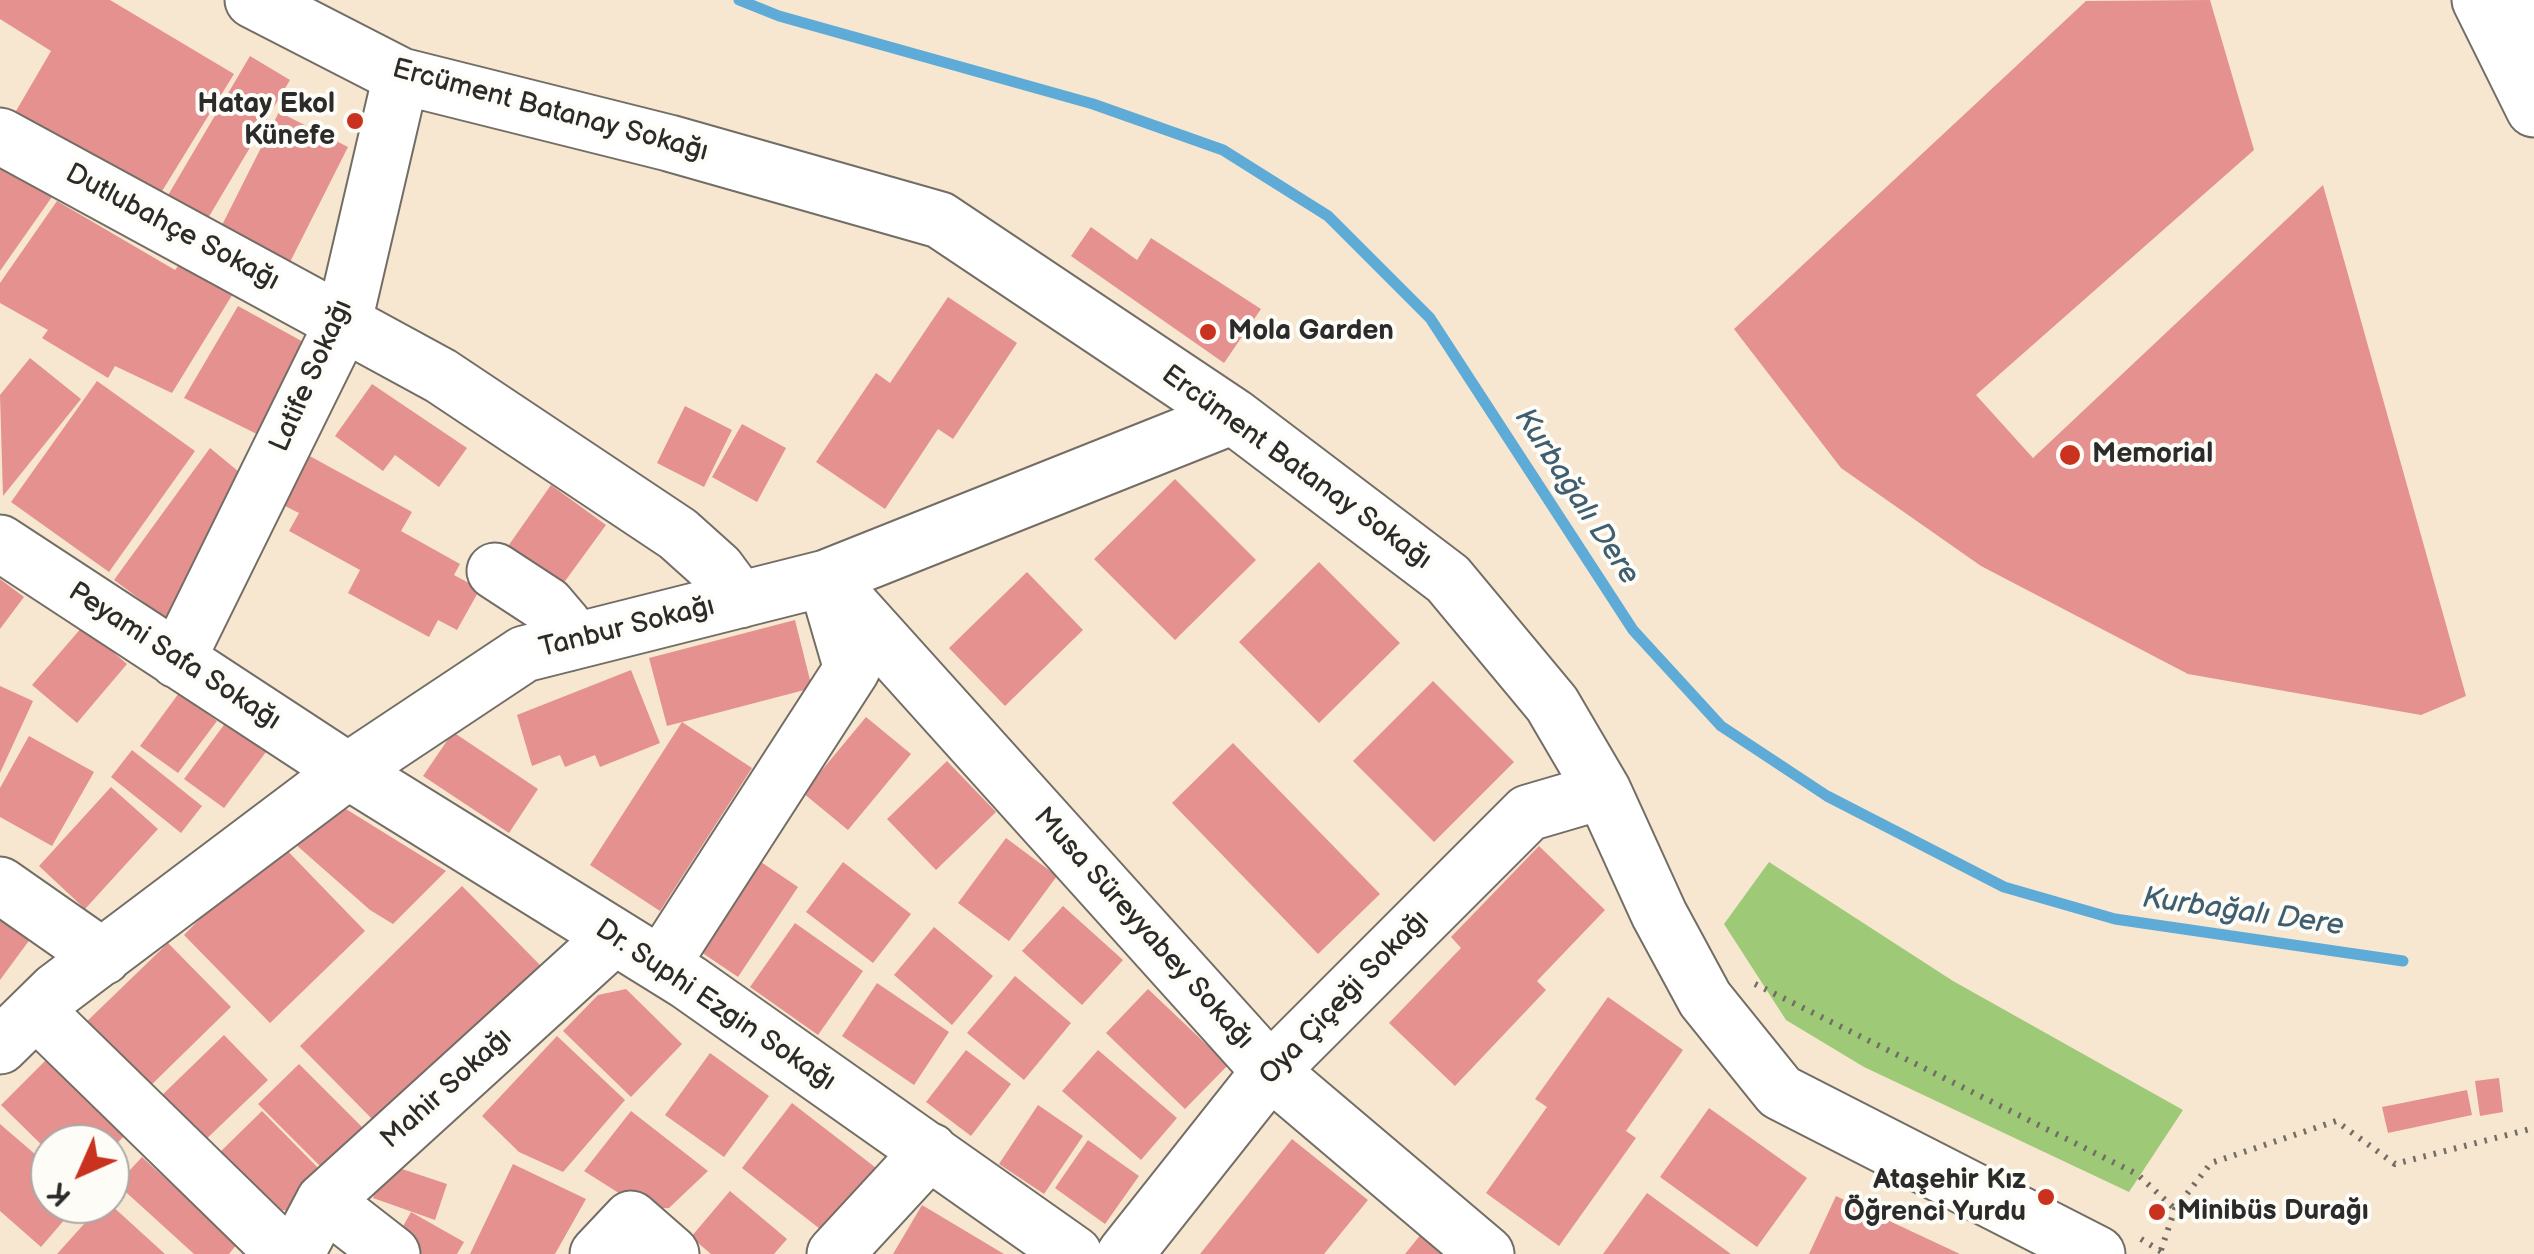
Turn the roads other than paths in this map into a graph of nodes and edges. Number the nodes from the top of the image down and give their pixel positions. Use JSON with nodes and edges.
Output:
{"nodes":[{"id":1,"x":253,"y":0,"type":"edge"},
{"id":2,"x":2480,"y":0,"type":"edge"},
{"id":3,"x":2526,"y":0,"type":"edge"},
{"id":4,"x":2534,"y":25,"type":"edge"},
{"id":5,"x":401,"y":76,"type":"junction"},
{"id":6,"x":2534,"y":109,"type":"edge"},
{"id":7,"x":0,"y":136,"type":"edge"},
{"id":8,"x":344,"y":321,"type":"junction"},
{"id":9,"x":1233,"y":416,"type":"junction"},
{"id":10,"x":0,"y":543,"type":"edge"},
{"id":11,"x":495,"y":571,"type":"dead end"},
{"id":12,"x":826,"y":578,"type":"junction"},
{"id":13,"x":740,"y":600,"type":"junction"},
{"id":14,"x":568,"y":643,"type":"junction"},
{"id":15,"x":177,"y":660,"type":"junction"},
{"id":16,"x":348,"y":771,"type":"junction"},
{"id":17,"x":1603,"y":792,"type":"junction"},
{"id":18,"x":0,"y":884,"type":"edge"},
{"id":19,"x":614,"y":937,"type":"junction"},
{"id":20,"x":103,"y":956,"type":"junction"},
{"id":21,"x":660,"y":965,"type":"junction"},
{"id":22,"x":18,"y":1028,"type":"edge"},
{"id":23,"x":1270,"y":1071,"type":"junction"},
{"id":24,"x":930,"y":1151,"type":"junction"},
{"id":25,"x":324,"y":1200,"type":"junction"},
{"id":26,"x":2112,"y":1243,"type":"edge"},
{"id":27,"x":285,"y":1254,"type":"edge"},
{"id":28,"x":296,"y":1254,"type":"edge"},
{"id":29,"x":392,"y":1254,"type":"edge"},
{"id":30,"x":598,"y":1254,"type":"edge"},
{"id":31,"x":671,"y":1254,"type":"edge"},
{"id":32,"x":835,"y":1254,"type":"edge"},
{"id":33,"x":1074,"y":1254,"type":"edge"},
{"id":34,"x":1125,"y":1254,"type":"edge"},
{"id":35,"x":1486,"y":1254,"type":"edge"}],
"edges":[{"from":1,"to":5,"type":"main road","name":"Ercüment Batanay Sokağı"},
{"from":2,"to":6,"type":"main road"},
{"from":3,"to":4,"type":"main road"},
{"from":5,"to":8,"type":"main road","name":"Latife Sokağı"},
{"from":5,"to":9,"type":"main road","name":"Ercüment Batanay Sokağı"},
{"from":7,"to":8,"type":"main road","name":"Dutlubahçe Sokağı"},
{"from":8,"to":13,"type":"main road","name":"Dutlubahçe Sokağı"},
{"from":8,"to":15,"type":"main road","name":"Latife Sokağı"},
{"from":9,"to":12,"type":"main road","name":"Tanbur Sokağı"},
{"from":9,"to":17,"type":"main road","name":"Ercüment Batanay Sokağı"},
{"from":10,"to":15,"type":"main road","name":"Peyami Safa Sokağı"},
{"from":11,"to":14,"type":"main road"},
{"from":12,"to":13,"type":"main road","name":"Tanbur Sokağı"},
{"from":12,"to":21,"type":"main road"},
{"from":12,"to":23,"type":"main road","name":"Musa Süreyyabey Sokağı"},
{"from":13,"to":14,"type":"main road","name":"Tanbur Sokağı"},
{"from":14,"to":16,"type":"main road","name":"Tanbur Sokağı"},
{"from":15,"to":16,"type":"main road","name":"Peyami Safa Sokağı"},
{"from":16,"to":19,"type":"main road","name":"Dr. Suphi Ezgin Sokağı"},
{"from":16,"to":20,"type":"main road","name":"Tanbur Sokağı"},
{"from":17,"to":23,"type":"main road","name":"Oya Çiçeği Sokağı"},
{"from":17,"to":26,"type":"main road","name":"Ercüment Batanay Sokağı"},
{"from":18,"to":20,"type":"main road"},
{"from":19,"to":21,"type":"main road","name":"Dr. Suphi Ezgin Sokağı"},
{"from":19,"to":25,"type":"main road","name":"Mahir Sokağı"},
{"from":20,"to":22,"type":"main road","name":"Tanbur Sokağı"},
{"from":21,"to":24,"type":"main road","name":"Dr. Suphi Ezgin Sokağı"},
{"from":22,"to":27,"type":"main road"},
{"from":23,"to":34,"type":"main road","name":"Oya Çiçeği Sokağı"},
{"from":23,"to":35,"type":"main road","name":"Musa Süreyyabey Sokağı"},
{"from":24,"to":32,"type":"main road"},
{"from":24,"to":33,"type":"main road","name":"Dr. Suphi Ezgin Sokağı"},
{"from":25,"to":28,"type":"main road","name":"Mahir Sokağı"},
{"from":25,"to":29,"type":"main road"},
{"from":30,"to":31,"type":"main road"}]}
